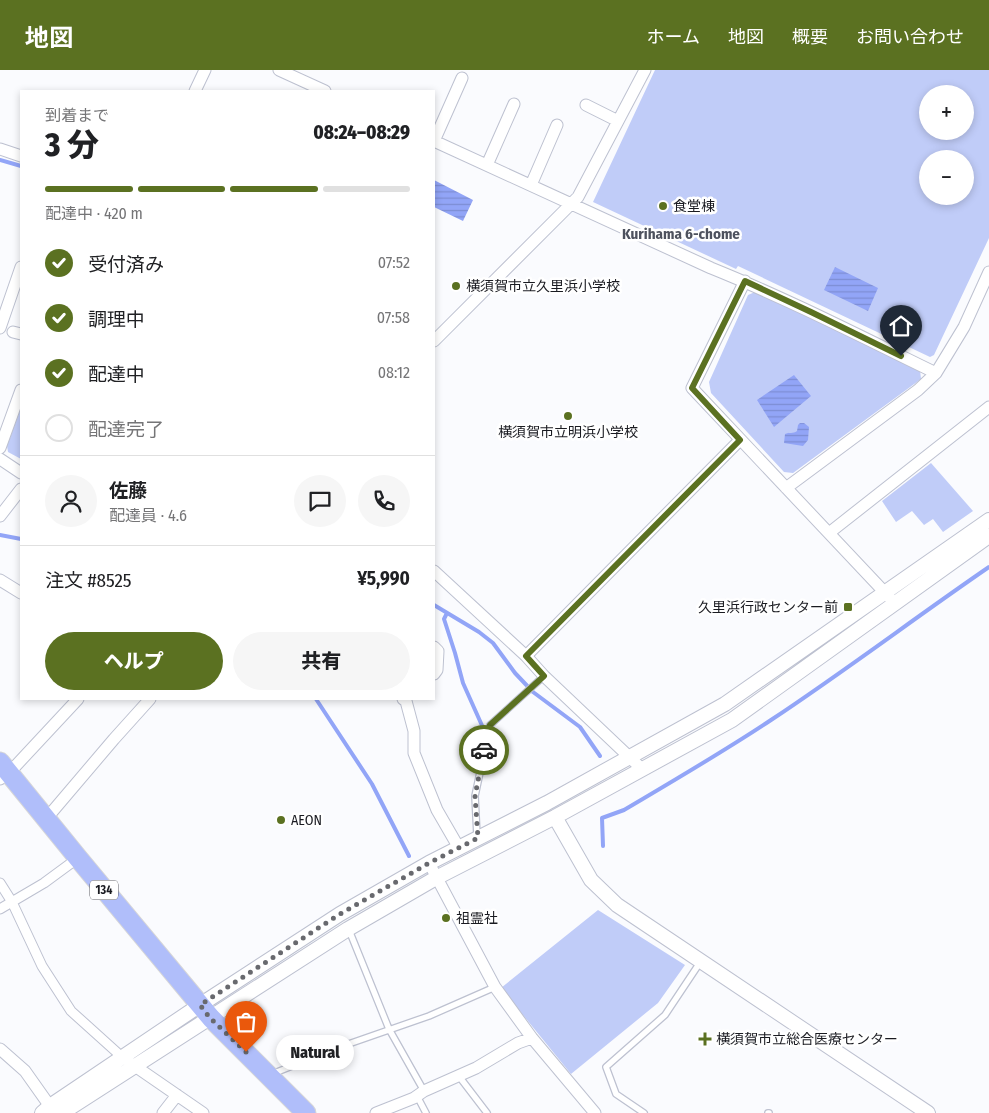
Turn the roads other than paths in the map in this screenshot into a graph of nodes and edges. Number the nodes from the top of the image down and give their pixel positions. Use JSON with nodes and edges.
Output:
{"nodes":[{"id":1,"x":205,"y":70,"type":"edge"},
{"id":2,"x":279,"y":70,"type":"edge"},
{"id":3,"x":645,"y":70,"type":"edge"},
{"id":4,"x":462,"y":78,"type":"dead end"},
{"id":5,"x":195,"y":90,"type":"edge"},
{"id":6,"x":323,"y":90,"type":"edge"},
{"id":7,"x":514,"y":104,"type":"dead end"},
{"id":8,"x":586,"y":105,"type":"dead end"},
{"id":9,"x":618,"y":121,"type":"junction"},
{"id":10,"x":557,"y":125,"type":"dead end"},
{"id":11,"x":435,"y":139,"type":"edge"},
{"id":12,"x":435,"y":141,"type":"edge"},
{"id":13,"x":0,"y":149,"type":"edge"},
{"id":14,"x":20,"y":156,"type":"edge"},
{"id":15,"x":487,"y":165,"type":"junction"},
{"id":16,"x":532,"y":185,"type":"junction"},
{"id":17,"x":570,"y":203,"type":"junction"},
{"id":18,"x":20,"y":270,"type":"edge"},
{"id":19,"x":989,"y":272,"type":"edge"},
{"id":20,"x":745,"y":281,"type":"junction"},
{"id":21,"x":0,"y":328,"type":"edge"},
{"id":22,"x":435,"y":340,"type":"edge"},
{"id":23,"x":936,"y":373,"type":"junction"},
{"id":24,"x":20,"y":393,"type":"edge"},
{"id":25,"x":989,"y":407,"type":"edge"},
{"id":26,"x":740,"y":440,"type":"junction"},
{"id":27,"x":0,"y":448,"type":"edge"},
{"id":28,"x":0,"y":459,"type":"edge"},
{"id":29,"x":20,"y":472,"type":"edge"},
{"id":30,"x":786,"y":488,"type":"junction"},
{"id":31,"x":20,"y":490,"type":"edge"},
{"id":32,"x":0,"y":516,"type":"edge"},
{"id":33,"x":989,"y":520,"type":"edge"},
{"id":34,"x":829,"y":533,"type":"junction"},
{"id":35,"x":989,"y":536,"type":"edge"},
{"id":36,"x":435,"y":572,"type":"edge"},
{"id":37,"x":0,"y":580,"type":"edge"},
{"id":38,"x":20,"y":592,"type":"edge"},
{"id":39,"x":890,"y":597,"type":"junction"},
{"id":40,"x":435,"y":647,"type":"edge"},
{"id":41,"x":526,"y":656,"type":"junction"},
{"id":42,"x":435,"y":673,"type":"edge"},
{"id":43,"x":544,"y":676,"type":"junction"},
{"id":44,"x":77,"y":700,"type":"edge"},
{"id":45,"x":149,"y":700,"type":"edge"},
{"id":46,"x":406,"y":700,"type":"edge"},
{"id":47,"x":630,"y":757,"type":"junction"},
{"id":48,"x":642,"y":769,"type":"junction"},
{"id":49,"x":3,"y":772,"type":"edge"},
{"id":50,"x":547,"y":803,"type":"junction"},
{"id":51,"x":555,"y":817,"type":"junction"},
{"id":52,"x":46,"y":819,"type":"junction"},
{"id":53,"x":478,"y":838,"type":"junction"},
{"id":54,"x":459,"y":848,"type":"junction"},
{"id":55,"x":78,"y":858,"type":"junction"},
{"id":56,"x":429,"y":863,"type":"junction"},
{"id":57,"x":436,"y":878,"type":"junction"},
{"id":58,"x":0,"y":883,"type":"edge"},
{"id":59,"x":12,"y":902,"type":"junction"},
{"id":60,"x":0,"y":909,"type":"edge"},
{"id":61,"x":348,"y":928,"type":"junction"},
{"id":62,"x":701,"y":961,"type":"junction"},
{"id":63,"x":495,"y":987,"type":"junction"},
{"id":64,"x":205,"y":1012,"type":"junction"},
{"id":65,"x":389,"y":1029,"type":"junction"},
{"id":66,"x":532,"y":1038,"type":"junction"},
{"id":67,"x":0,"y":1049,"type":"edge"},
{"id":68,"x":122,"y":1057,"type":"junction"},
{"id":69,"x":135,"y":1067,"type":"junction"},
{"id":70,"x":269,"y":1075,"type":"junction"},
{"id":71,"x":458,"y":1075,"type":"junction"},
{"id":72,"x":420,"y":1093,"type":"junction"},
{"id":73,"x":177,"y":1096,"type":"junction"},
{"id":74,"x":49,"y":1111,"type":"edge"},
{"id":75,"x":62,"y":1113,"type":"edge"},
{"id":76,"x":163,"y":1113,"type":"edge"},
{"id":77,"x":203,"y":1113,"type":"edge"},
{"id":78,"x":306,"y":1113,"type":"edge"},
{"id":79,"x":376,"y":1113,"type":"edge"},
{"id":80,"x":426,"y":1113,"type":"edge"},
{"id":81,"x":487,"y":1113,"type":"edge"},
{"id":82,"x":595,"y":1113,"type":"edge"},
{"id":83,"x":644,"y":1113,"type":"edge"},
{"id":84,"x":928,"y":1113,"type":"edge"}],
"edges":[{"from":1,"to":5,"type":"street"},
{"from":2,"to":6,"type":"street"},
{"from":3,"to":9,"type":"street"},
{"from":4,"to":11,"type":"street"},
{"from":7,"to":15,"type":"street"},
{"from":8,"to":9,"type":"street"},
{"from":9,"to":17,"type":"street"},
{"from":10,"to":16,"type":"street"},
{"from":12,"to":15,"type":"street"},
{"from":13,"to":14,"type":"street"},
{"from":15,"to":16,"type":"street"},
{"from":16,"to":17,"type":"street"},
{"from":17,"to":20,"type":"street"},
{"from":17,"to":22,"type":"street"},
{"from":18,"to":21,"type":"street"},
{"from":19,"to":23,"type":"street"},
{"from":20,"to":23,"type":"street"},
{"from":20,"to":26,"type":"street"},
{"from":23,"to":30,"type":"street"},
{"from":24,"to":27,"type":"street"},
{"from":25,"to":34,"type":"street"},
{"from":26,"to":30,"type":"street"},
{"from":26,"to":41,"type":"street"},
{"from":28,"to":29,"type":"street"},
{"from":30,"to":34,"type":"street"},
{"from":31,"to":32,"type":"street"},
{"from":33,"to":39,"type":"street"},
{"from":34,"to":39,"type":"street"},
{"from":35,"to":39,"type":"street"},
{"from":36,"to":41,"type":"street"},
{"from":37,"to":38,"type":"street"},
{"from":39,"to":47,"type":"street"},
{"from":39,"to":48,"type":"street"},
{"from":40,"to":42,"type":"street"},
{"from":41,"to":43,"type":"street"},
{"from":43,"to":47,"type":"street"},
{"from":43,"to":53,"type":"lane"},
{"from":44,"to":49,"type":"street"},
{"from":45,"to":52,"type":"street"},
{"from":46,"to":54,"type":"street"},
{"from":47,"to":48,"type":"street"},
{"from":47,"to":50,"type":"street"},
{"from":48,"to":51,"type":"street"},
{"from":49,"to":52,"type":"highway","number":"134"},
{"from":50,"to":51,"type":"street"},
{"from":50,"to":53,"type":"street"},
{"from":51,"to":57,"type":"street"},
{"from":51,"to":62,"type":"street"},
{"from":52,"to":55,"type":"highway","number":"134"},
{"from":53,"to":54,"type":"street"},
{"from":54,"to":56,"type":"street"},
{"from":55,"to":59,"type":"street"},
{"from":55,"to":64,"type":"highway","number":"134"},
{"from":56,"to":57,"type":"street"},
{"from":56,"to":64,"type":"street"},
{"from":57,"to":61,"type":"street"},
{"from":57,"to":63,"type":"street"},
{"from":58,"to":59,"type":"street"},
{"from":59,"to":60,"type":"street"},
{"from":59,"to":68,"type":"street"},
{"from":61,"to":64,"type":"street"},
{"from":61,"to":65,"type":"lane"},
{"from":62,"to":83,"type":"lane"},
{"from":62,"to":84,"type":"street"},
{"from":63,"to":65,"type":"lane"},
{"from":63,"to":66,"type":"street"},
{"from":64,"to":68,"type":"street"},
{"from":64,"to":69,"type":"street"},
{"from":64,"to":70,"type":"highway","number":"134"},
{"from":65,"to":70,"type":"lane"},
{"from":65,"to":72,"type":"lane"},
{"from":66,"to":71,"type":"street"},
{"from":66,"to":82,"type":"street"},
{"from":67,"to":74,"type":"street"},
{"from":68,"to":69,"type":"street"},
{"from":68,"to":74,"type":"street"},
{"from":69,"to":73,"type":"street"},
{"from":69,"to":75,"type":"street"},
{"from":70,"to":78,"type":"highway","number":"134"},
{"from":71,"to":72,"type":"street"},
{"from":71,"to":81,"type":"lane"},
{"from":72,"to":79,"type":"street"},
{"from":72,"to":80,"type":"lane"},
{"from":73,"to":76,"type":"street"},
{"from":73,"to":77,"type":"street"}]}
